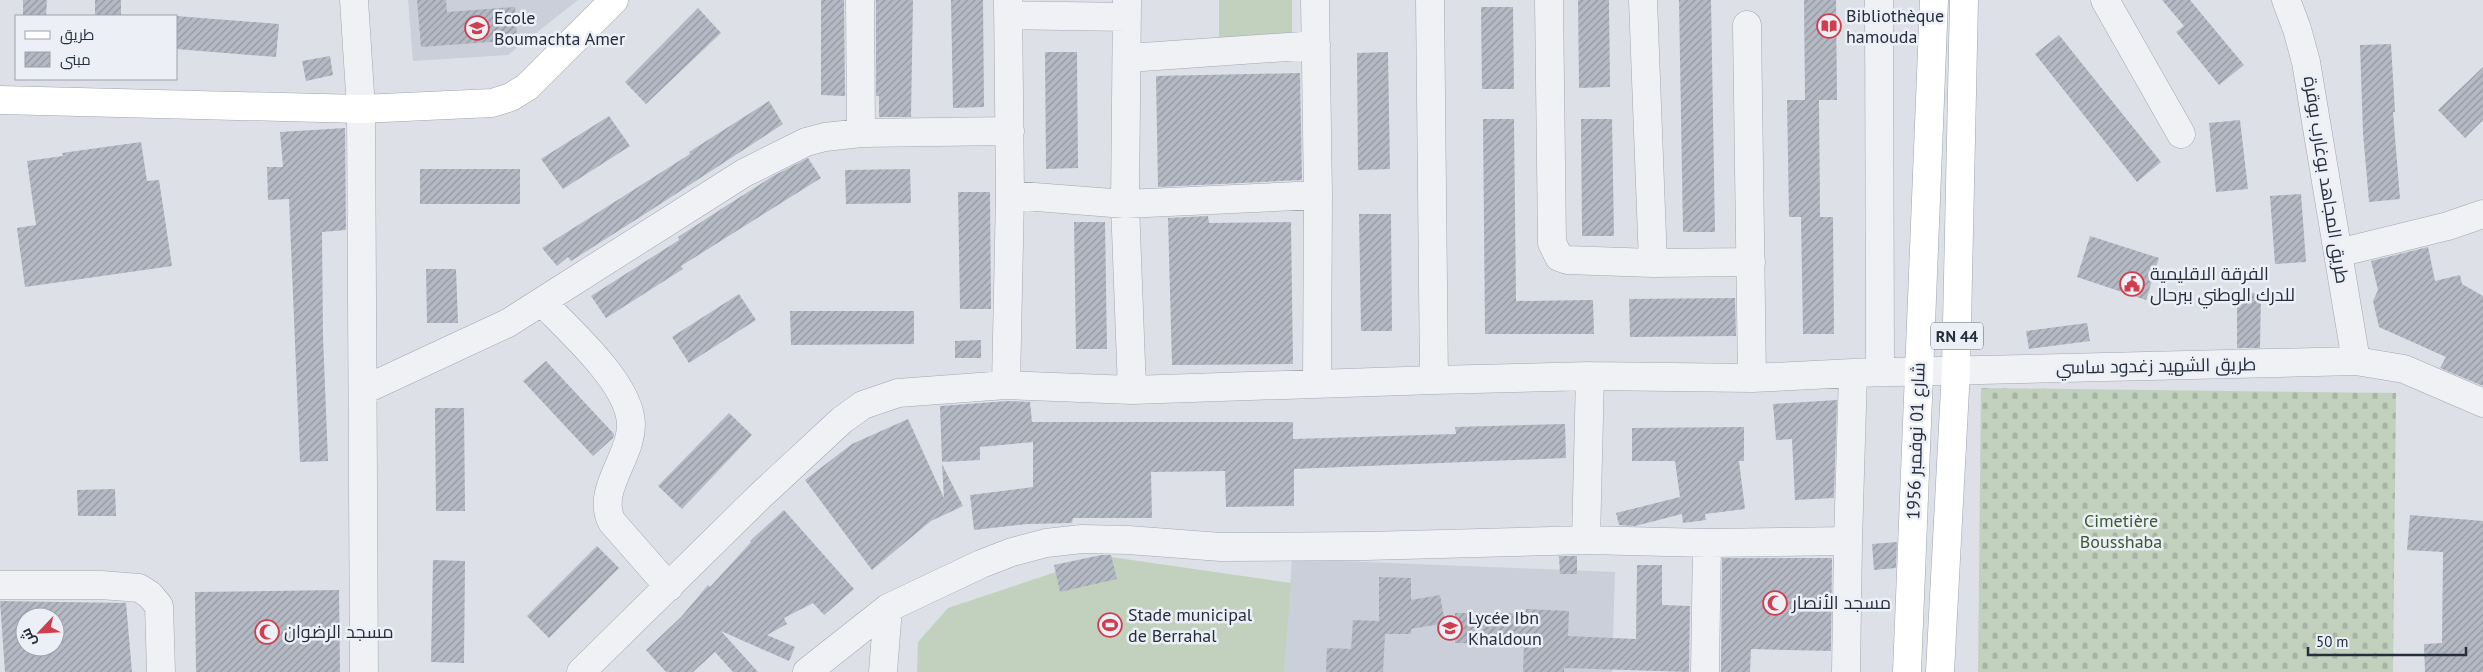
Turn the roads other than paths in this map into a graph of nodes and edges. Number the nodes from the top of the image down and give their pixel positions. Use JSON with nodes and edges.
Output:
{"nodes":[{"id":1,"x":354,"y":0,"type":"edge"},
{"id":2,"x":614,"y":0,"type":"edge"},
{"id":3,"x":860,"y":0,"type":"edge"},
{"id":4,"x":1315,"y":0,"type":"edge"},
{"id":5,"x":1430,"y":0,"type":"edge"},
{"id":6,"x":1549,"y":0,"type":"edge"},
{"id":7,"x":1642,"y":0,"type":"edge"},
{"id":8,"x":1879,"y":0,"type":"edge"},
{"id":9,"x":1934,"y":0,"type":"edge"},
{"id":10,"x":1964,"y":0,"type":"edge"},
{"id":11,"x":2105,"y":0,"type":"edge"},
{"id":12,"x":2286,"y":0,"type":"edge"},
{"id":13,"x":1008,"y":8,"type":"edge"},
{"id":14,"x":1127,"y":8,"type":"edge"},
{"id":15,"x":1747,"y":25,"type":"dead end"},
{"id":16,"x":1316,"y":45,"type":"junction"},
{"id":17,"x":1128,"y":58,"type":"junction"},
{"id":18,"x":0,"y":100,"type":"edge"},
{"id":19,"x":361,"y":109,"type":"junction"},
{"id":20,"x":1010,"y":131,"type":"junction"},
{"id":21,"x":861,"y":133,"type":"junction"},
{"id":22,"x":2181,"y":134,"type":"dead end"},
{"id":23,"x":1318,"y":195,"type":"junction"},
{"id":24,"x":1010,"y":196,"type":"junction"},
{"id":25,"x":1125,"y":204,"type":"junction"},
{"id":26,"x":2483,"y":214,"type":"edge"},
{"id":27,"x":2338,"y":253,"type":"junction"},
{"id":28,"x":1751,"y":262,"type":"junction"},
{"id":29,"x":1654,"y":263,"type":"junction"},
{"id":30,"x":542,"y":302,"type":"junction"},
{"id":31,"x":2356,"y":361,"type":"junction"},
{"id":32,"x":1919,"y":370,"type":"junction"},
{"id":33,"x":1956,"y":370,"type":"junction"},
{"id":34,"x":1880,"y":372,"type":"junction"},
{"id":35,"x":1853,"y":373,"type":"junction"},
{"id":36,"x":1590,"y":376,"type":"junction"},
{"id":37,"x":1752,"y":378,"type":"junction"},
{"id":38,"x":1434,"y":380,"type":"junction"},
{"id":39,"x":1317,"y":384,"type":"junction"},
{"id":40,"x":1006,"y":385,"type":"junction"},
{"id":41,"x":364,"y":390,"type":"junction"},
{"id":42,"x":1132,"y":390,"type":"junction"},
{"id":43,"x":2483,"y":403,"type":"edge"},
{"id":44,"x":1586,"y":540,"type":"junction"},
{"id":45,"x":1848,"y":541,"type":"junction"},
{"id":46,"x":1707,"y":543,"type":"junction"},
{"id":47,"x":0,"y":585,"type":"edge"},
{"id":48,"x":670,"y":586,"type":"junction"},
{"id":49,"x":888,"y":608,"type":"junction"},
{"id":50,"x":607,"y":663,"type":"edge"},
{"id":51,"x":161,"y":672,"type":"edge"},
{"id":52,"x":364,"y":672,"type":"edge"},
{"id":53,"x":581,"y":672,"type":"edge"},
{"id":54,"x":807,"y":672,"type":"edge"},
{"id":55,"x":884,"y":672,"type":"edge"},
{"id":56,"x":1705,"y":672,"type":"edge"},
{"id":57,"x":1846,"y":672,"type":"edge"},
{"id":58,"x":1907,"y":672,"type":"edge"},
{"id":59,"x":1940,"y":672,"type":"edge"}],
"edges":[{"from":1,"to":19,"type":"street"},
{"from":2,"to":19,"type":"main road"},
{"from":3,"to":21,"type":"street"},
{"from":4,"to":16,"type":"street"},
{"from":5,"to":38,"type":"street"},
{"from":6,"to":29,"type":"street"},
{"from":7,"to":29,"type":"street"},
{"from":8,"to":34,"type":"street"},
{"from":9,"to":32,"type":"main road","name":"شارع 01 نوفمبر 1956","number":"RN 44"},
{"from":10,"to":33,"type":"main road","name":"شارع 01 نوفمبر 1956","number":"RN 44"},
{"from":11,"to":22,"type":"street"},
{"from":12,"to":27,"type":"street","name":"طريق المجاهد بوغارب بوقرة"},
{"from":13,"to":14,"type":"street"},
{"from":13,"to":20,"type":"street"},
{"from":14,"to":17,"type":"street"},
{"from":15,"to":28,"type":"street"},
{"from":16,"to":17,"type":"street"},
{"from":16,"to":23,"type":"street"},
{"from":17,"to":25,"type":"street"},
{"from":18,"to":19,"type":"main road"},
{"from":19,"to":41,"type":"street"},
{"from":20,"to":21,"type":"street"},
{"from":20,"to":24,"type":"street"},
{"from":21,"to":30,"type":"street"},
{"from":23,"to":25,"type":"street"},
{"from":23,"to":39,"type":"street"},
{"from":24,"to":25,"type":"street"},
{"from":24,"to":40,"type":"street"},
{"from":25,"to":42,"type":"street"},
{"from":26,"to":27,"type":"street"},
{"from":27,"to":31,"type":"street","name":"طريق المجاهد بوغارب بوقرة"},
{"from":28,"to":29,"type":"street"},
{"from":28,"to":37,"type":"street"},
{"from":30,"to":41,"type":"street"},
{"from":30,"to":48,"type":"street"},
{"from":31,"to":33,"type":"street","name":"طريق الشهيد زغدود ساسي"},
{"from":31,"to":43,"type":"street","name":"طريق الشهيد زغدود ساسي"},
{"from":32,"to":33,"type":"street","name":"طريق الشهيد زغدود ساسي"},
{"from":32,"to":34,"type":"street","name":"طريق الشهيد زغدود ساسي"},
{"from":32,"to":58,"type":"main road","name":"شارع 01 نوفمبر 1956","number":"RN 44"},
{"from":33,"to":59,"type":"main road","name":"شارع 01 نوفمبر 1956","number":"RN 44"},
{"from":34,"to":35,"type":"street","name":"طريق الشهيد زغدود ساسي"},
{"from":35,"to":37,"type":"street","name":"طريق الشهيد زغدود ساسي"},
{"from":35,"to":45,"type":"street"},
{"from":36,"to":37,"type":"street","name":"طريق الشهيد زغدود ساسي"},
{"from":36,"to":38,"type":"street","name":"طريق الشهيد زغدود ساسي"},
{"from":36,"to":44,"type":"street"},
{"from":38,"to":39,"type":"street","name":"طريق الشهيد زغدود ساسي"},
{"from":39,"to":42,"type":"street","name":"طريق الشهيد زغدود ساسي"},
{"from":40,"to":42,"type":"street","name":"طريق الشهيد زغدود ساسي"},
{"from":40,"to":48,"type":"street","name":"طريق الشهيد زغدود ساسي"},
{"from":41,"to":52,"type":"street"},
{"from":44,"to":46,"type":"street"},
{"from":44,"to":49,"type":"street"},
{"from":45,"to":46,"type":"street"},
{"from":45,"to":57,"type":"street"},
{"from":46,"to":56,"type":"street"},
{"from":47,"to":51,"type":"street"},
{"from":48,"to":50,"type":"street","name":"طريق الشهيد زغدود ساسي"},
{"from":49,"to":54,"type":"street"},
{"from":49,"to":55,"type":"street"},
{"from":50,"to":53,"type":"street","name":"طريق الشهيد زغدود ساسي"}]}
